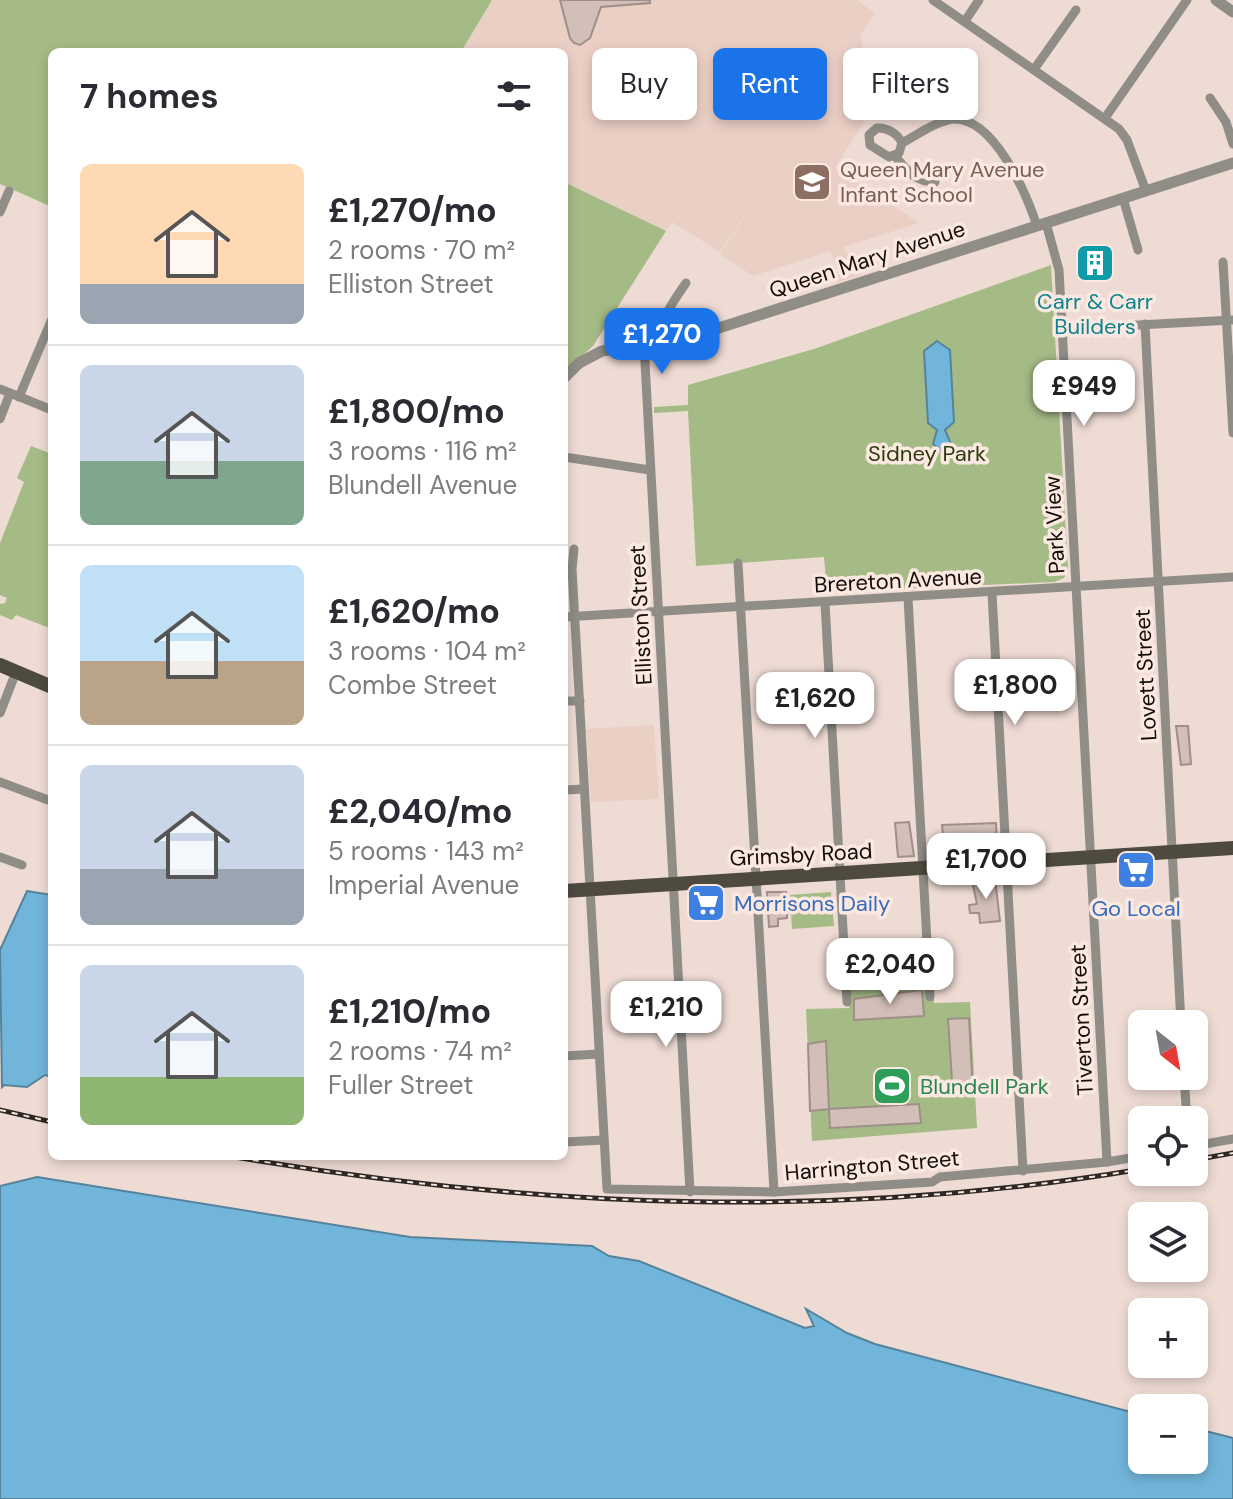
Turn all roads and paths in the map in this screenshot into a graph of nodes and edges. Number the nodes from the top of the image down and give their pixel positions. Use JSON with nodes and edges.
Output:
{"nodes":[{"id":1,"x":933,"y":0,"type":"edge"},
{"id":2,"x":979,"y":0,"type":"edge"},
{"id":3,"x":1187,"y":0,"type":"edge"},
{"id":4,"x":1216,"y":0,"type":"edge"},
{"id":5,"x":1076,"y":10,"type":"dead end"},
{"id":6,"x":1233,"y":12,"type":"edge"},
{"id":7,"x":965,"y":21,"type":"junction"},
{"id":8,"x":1035,"y":68,"type":"junction"},
{"id":9,"x":1210,"y":98,"type":"dead end"},
{"id":10,"x":1105,"y":118,"type":"junction"},
{"id":11,"x":945,"y":121,"type":"joint"},
{"id":12,"x":902,"y":143,"type":"junction"},
{"id":13,"x":1233,"y":144,"type":"edge"},
{"id":14,"x":895,"y":156,"type":"junction"},
{"id":15,"x":1233,"y":163,"type":"edge"},
{"id":16,"x":935,"y":182,"type":"dead end"},
{"id":17,"x":9,"y":191,"type":"dead end"},
{"id":18,"x":1146,"y":191,"type":"junction"},
{"id":19,"x":1123,"y":198,"type":"junction"},
{"id":20,"x":0,"y":212,"type":"edge"},
{"id":21,"x":1042,"y":225,"type":"junction"},
{"id":22,"x":1138,"y":250,"type":"dead end"},
{"id":23,"x":1223,"y":262,"type":"dead end"},
{"id":24,"x":686,"y":283,"type":"dead end"},
{"id":25,"x":1230,"y":320,"type":"edge"},
{"id":26,"x":1145,"y":324,"type":"junction"},
{"id":27,"x":48,"y":326,"type":"edge"},
{"id":28,"x":1062,"y":329,"type":"junction"},
{"id":29,"x":661,"y":342,"type":"junction"},
{"id":30,"x":644,"y":344,"type":"junction"},
{"id":31,"x":568,"y":374,"type":"edge"},
{"id":32,"x":10,"y":393,"type":"edge"},
{"id":33,"x":48,"y":408,"type":"edge"},
{"id":34,"x":0,"y":419,"type":"edge"},
{"id":35,"x":1233,"y":433,"type":"edge"},
{"id":36,"x":568,"y":458,"type":"edge"},
{"id":37,"x":650,"y":470,"type":"junction"},
{"id":38,"x":574,"y":549,"type":"dead end"},
{"id":39,"x":738,"y":563,"type":"dead end"},
{"id":40,"x":1233,"y":577,"type":"edge"},
{"id":41,"x":1158,"y":582,"type":"junction"},
{"id":42,"x":1075,"y":588,"type":"junction"},
{"id":43,"x":992,"y":593,"type":"junction"},
{"id":44,"x":908,"y":598,"type":"junction"},
{"id":45,"x":825,"y":603,"type":"junction"},
{"id":46,"x":741,"y":608,"type":"junction"},
{"id":47,"x":658,"y":612,"type":"junction"},
{"id":48,"x":568,"y":617,"type":"edge"},
{"id":49,"x":576,"y":617,"type":"junction"},
{"id":50,"x":0,"y":665,"type":"edge"},
{"id":51,"x":16,"y":672,"type":"junction"},
{"id":52,"x":48,"y":685,"type":"edge"},
{"id":53,"x":568,"y":701,"type":"edge"},
{"id":54,"x":580,"y":701,"type":"junction"},
{"id":55,"x":0,"y":713,"type":"edge"},
{"id":56,"x":0,"y":782,"type":"edge"},
{"id":57,"x":584,"y":789,"type":"junction"},
{"id":58,"x":568,"y":790,"type":"edge"},
{"id":59,"x":48,"y":800,"type":"dead end"},
{"id":60,"x":1233,"y":848,"type":"edge"},
{"id":61,"x":1173,"y":852,"type":"junction"},
{"id":62,"x":0,"y":857,"type":"edge"},
{"id":63,"x":1090,"y":858,"type":"junction"},
{"id":64,"x":1006,"y":863,"type":"junction"},
{"id":65,"x":22,"y":865,"type":"dead end"},
{"id":66,"x":923,"y":869,"type":"junction"},
{"id":67,"x":839,"y":875,"type":"junction"},
{"id":68,"x":756,"y":879,"type":"junction"},
{"id":69,"x":674,"y":883,"type":"junction"},
{"id":70,"x":590,"y":890,"type":"junction"},
{"id":71,"x":568,"y":891,"type":"edge"},
{"id":72,"x":930,"y":997,"type":"dead end"},
{"id":73,"x":847,"y":1002,"type":"dead end"},
{"id":74,"x":1180,"y":1010,"type":"edge"},
{"id":75,"x":599,"y":1054,"type":"junction"},
{"id":76,"x":568,"y":1056,"type":"edge"},
{"id":77,"x":1233,"y":1139,"type":"edge"},
{"id":78,"x":604,"y":1140,"type":"junction"},
{"id":79,"x":568,"y":1142,"type":"edge"},
{"id":80,"x":1208,"y":1143,"type":"edge"},
{"id":81,"x":1128,"y":1158,"type":"edge"},
{"id":82,"x":1107,"y":1162,"type":"junction"},
{"id":83,"x":1023,"y":1171,"type":"junction"},
{"id":84,"x":690,"y":1192,"type":"junction"},
{"id":85,"x":774,"y":1192,"type":"junction"}],
"edges":[{"from":1,"to":7,"type":"street"},
{"from":2,"to":7,"type":"street"},
{"from":3,"to":10,"type":"street"},
{"from":4,"to":6,"type":"street"},
{"from":5,"to":8,"type":"street"},
{"from":7,"to":8,"type":"street"},
{"from":8,"to":10,"type":"street"},
{"from":9,"to":13,"type":"street"},
{"from":10,"to":18,"type":"street"},
{"from":11,"to":12,"type":"street"},
{"from":11,"to":21,"type":"street","name":"Park View"},
{"from":12,"to":14,"type":"street"},
{"from":12,"to":14,"type":"street"},
{"from":14,"to":16,"type":"street"},
{"from":15,"to":18,"type":"street","name":"Queen Mary Avenue"},
{"from":17,"to":20,"type":"street"},
{"from":18,"to":19,"type":"street","name":"Queen Mary Avenue"},
{"from":19,"to":21,"type":"street","name":"Queen Mary Avenue"},
{"from":19,"to":22,"type":"street"},
{"from":21,"to":28,"type":"street","name":"Park View"},
{"from":21,"to":29,"type":"street","name":"Queen Mary Avenue"},
{"from":23,"to":25,"type":"street"},
{"from":24,"to":29,"type":"street"},
{"from":25,"to":26,"type":"street"},
{"from":25,"to":35,"type":"street"},
{"from":26,"to":28,"type":"street"},
{"from":26,"to":41,"type":"street","name":"Lovett Street"},
{"from":27,"to":32,"type":"street"},
{"from":28,"to":42,"type":"street","name":"Park View"},
{"from":29,"to":30,"type":"street","name":"Queen Mary Avenue"},
{"from":30,"to":31,"type":"street","name":"Queen Mary Avenue"},
{"from":30,"to":37,"type":"street","name":"Elliston Street"},
{"from":32,"to":33,"type":"street"},
{"from":32,"to":34,"type":"street"},
{"from":36,"to":37,"type":"street"},
{"from":37,"to":47,"type":"street","name":"Elliston Street"},
{"from":38,"to":49,"type":"street"},
{"from":39,"to":46,"type":"street"},
{"from":40,"to":41,"type":"street","name":"Brereton Avenue"},
{"from":41,"to":42,"type":"street","name":"Brereton Avenue"},
{"from":41,"to":61,"type":"street","name":"Lovett Street"},
{"from":42,"to":43,"type":"street","name":"Brereton Avenue"},
{"from":42,"to":63,"type":"street","name":"Tiverton Street"},
{"from":43,"to":44,"type":"street","name":"Brereton Avenue"},
{"from":43,"to":64,"type":"street"},
{"from":44,"to":45,"type":"street","name":"Brereton Avenue"},
{"from":44,"to":66,"type":"street"},
{"from":45,"to":46,"type":"street","name":"Brereton Avenue"},
{"from":45,"to":67,"type":"street"},
{"from":46,"to":47,"type":"street","name":"Brereton Avenue"},
{"from":46,"to":68,"type":"street"},
{"from":47,"to":49,"type":"street","name":"Brereton Avenue"},
{"from":47,"to":69,"type":"street","name":"Elliston Street"},
{"from":48,"to":49,"type":"street","name":"Brereton Avenue"},
{"from":49,"to":54,"type":"street"},
{"from":50,"to":51,"type":"main road"},
{"from":51,"to":52,"type":"main road"},
{"from":51,"to":55,"type":"street"},
{"from":53,"to":54,"type":"street"},
{"from":54,"to":57,"type":"street"},
{"from":56,"to":59,"type":"street"},
{"from":57,"to":58,"type":"street"},
{"from":57,"to":70,"type":"street"},
{"from":60,"to":61,"type":"main road","name":"Grimsby Road"},
{"from":61,"to":63,"type":"main road","name":"Grimsby Road"},
{"from":61,"to":74,"type":"street","name":"Lovett Street"},
{"from":62,"to":65,"type":"street"},
{"from":63,"to":64,"type":"main road","name":"Grimsby Road"},
{"from":63,"to":82,"type":"street","name":"Tiverton Street"},
{"from":64,"to":66,"type":"main road","name":"Grimsby Road"},
{"from":64,"to":83,"type":"street"},
{"from":66,"to":67,"type":"main road","name":"Grimsby Road"},
{"from":66,"to":72,"type":"street"},
{"from":67,"to":68,"type":"main road","name":"Grimsby Road"},
{"from":67,"to":73,"type":"street"},
{"from":68,"to":69,"type":"main road","name":"Grimsby Road"},
{"from":68,"to":85,"type":"street"},
{"from":69,"to":70,"type":"main road","name":"Grimsby Road"},
{"from":69,"to":84,"type":"street","name":"Elliston Street"},
{"from":70,"to":71,"type":"main road","name":"Grimsby Road"},
{"from":70,"to":75,"type":"street"},
{"from":75,"to":76,"type":"street"},
{"from":75,"to":78,"type":"street"},
{"from":77,"to":80,"type":"street"},
{"from":78,"to":79,"type":"street"},
{"from":78,"to":84,"type":"street","name":"Harrington Street"},
{"from":81,"to":82,"type":"street","name":"Harrington Street"},
{"from":82,"to":83,"type":"street","name":"Harrington Street"},
{"from":83,"to":85,"type":"street","name":"Harrington Street"},
{"from":84,"to":85,"type":"street","name":"Harrington Street"}]}
